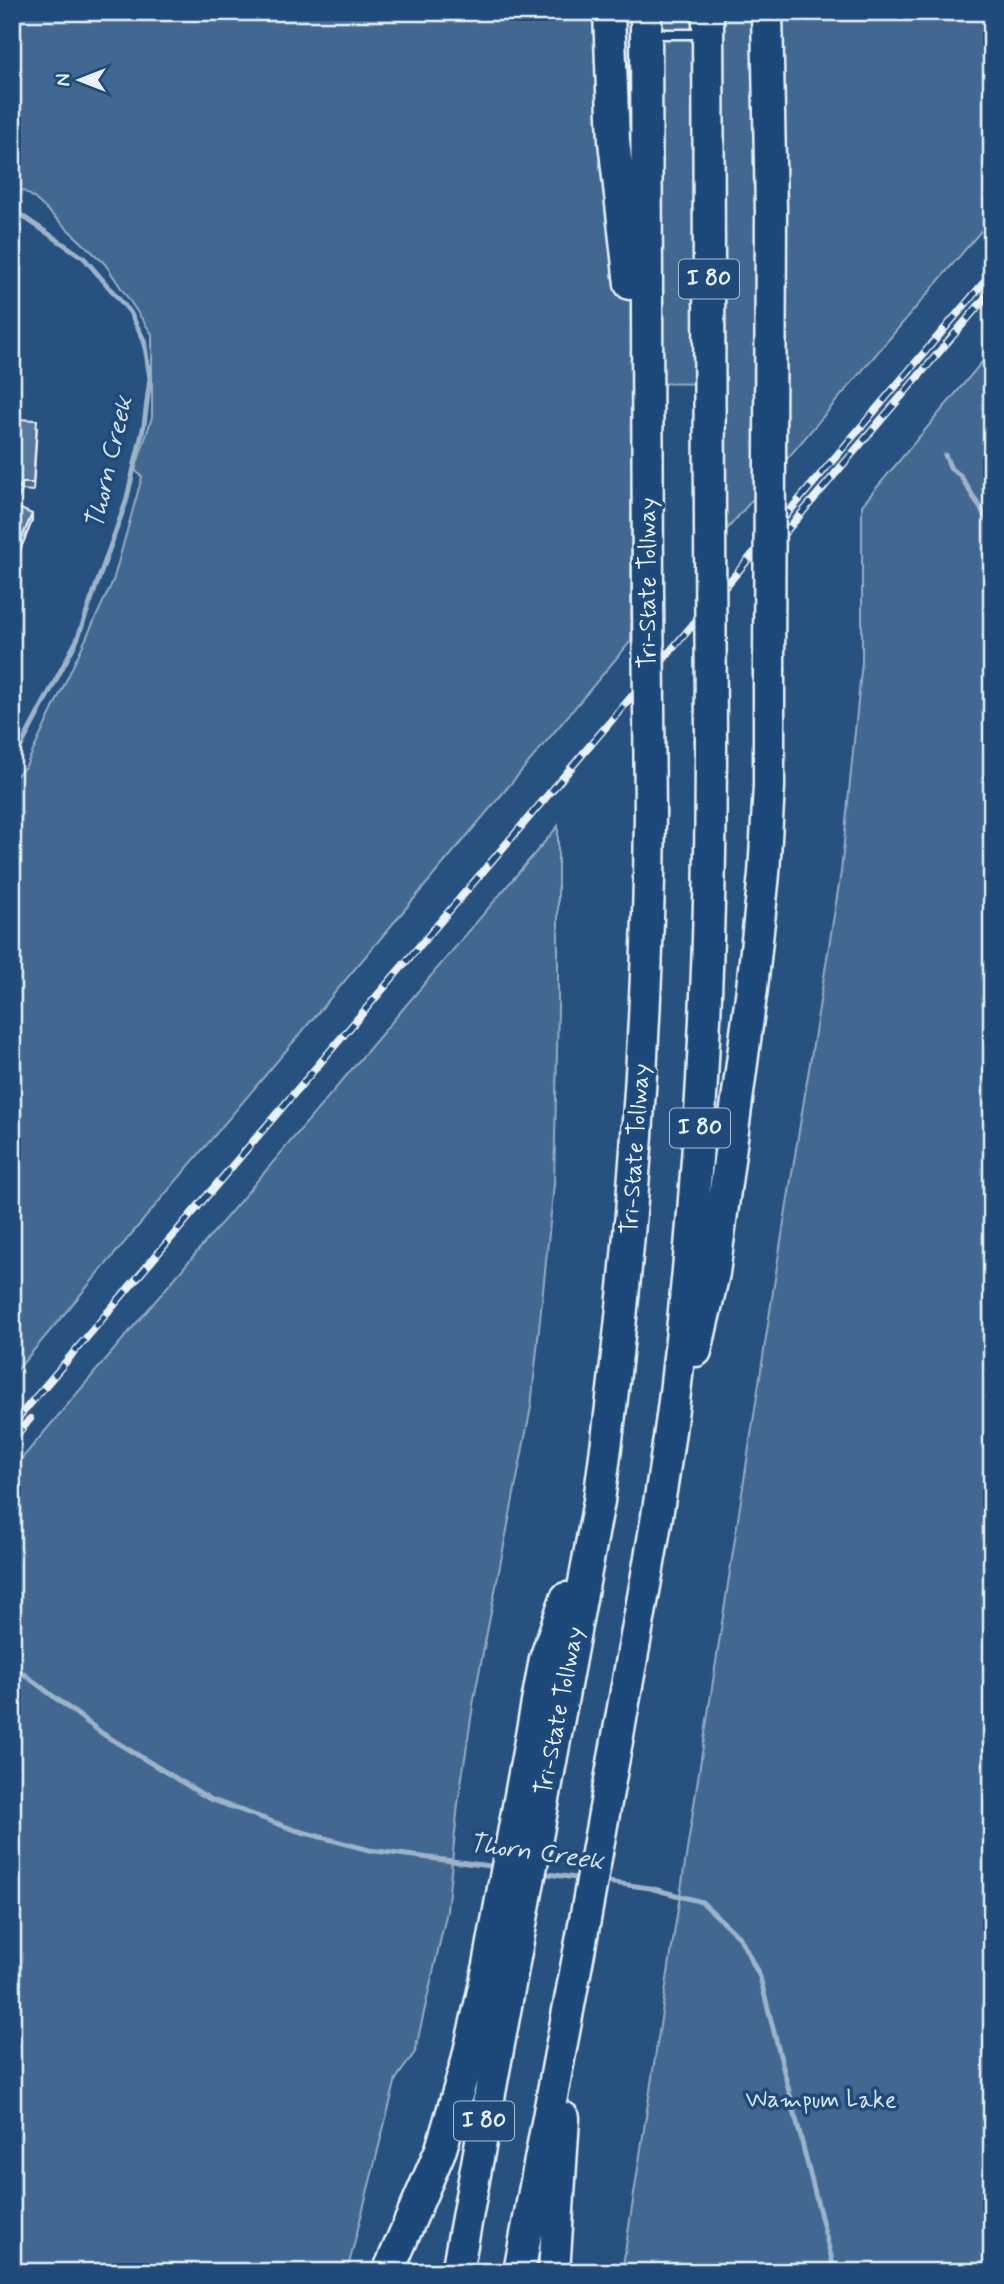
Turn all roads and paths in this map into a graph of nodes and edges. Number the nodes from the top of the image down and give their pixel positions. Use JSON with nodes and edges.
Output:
{"nodes":[{"id":1,"x":610,"y":12,"type":"edge"},
{"id":2,"x":767,"y":12,"type":"edge"},
{"id":3,"x":780,"y":12,"type":"edge"},
{"id":4,"x":646,"y":23,"type":"edge"},
{"id":5,"x":708,"y":23,"type":"edge"},
{"id":6,"x":771,"y":212,"type":"junction"},
{"id":7,"x":647,"y":438,"type":"junction"},
{"id":8,"x":992,"y":972,"type":"edge"},
{"id":9,"x":992,"y":1020,"type":"edge"},
{"id":10,"x":658,"y":1511,"type":"junction"},
{"id":11,"x":500,"y":1967,"type":"junction"},
{"id":12,"x":567,"y":2021,"type":"junction"},
{"id":13,"x":388,"y":2272,"type":"edge"},
{"id":14,"x":457,"y":2272,"type":"edge"},
{"id":15,"x":519,"y":2272,"type":"edge"},
{"id":16,"x":554,"y":2272,"type":"edge"}],
"edges":[{"from":1,"to":7,"type":"highway"},
{"from":2,"to":6,"type":"highway"},
{"from":3,"to":6,"type":"highway"},
{"from":4,"to":5,"type":"lane"},
{"from":4,"to":7,"type":"highway","name":"Tri-State Tollway","number":"I 80"},
{"from":5,"to":10,"type":"highway","number":"I 80","bridge":true},
{"from":6,"to":10,"type":"highway","bridge":true},
{"from":7,"to":11,"type":"highway","name":"Tri-State Tollway","number":"I 80","bridge":true},
{"from":8,"to":9,"type":"path"},
{"from":10,"to":12,"type":"highway","number":"I 80"},
{"from":11,"to":13,"type":"highway"},
{"from":11,"to":14,"type":"highway","number":"I 80"},
{"from":12,"to":15,"type":"highway","number":"I 80"},
{"from":12,"to":16,"type":"highway"}]}
